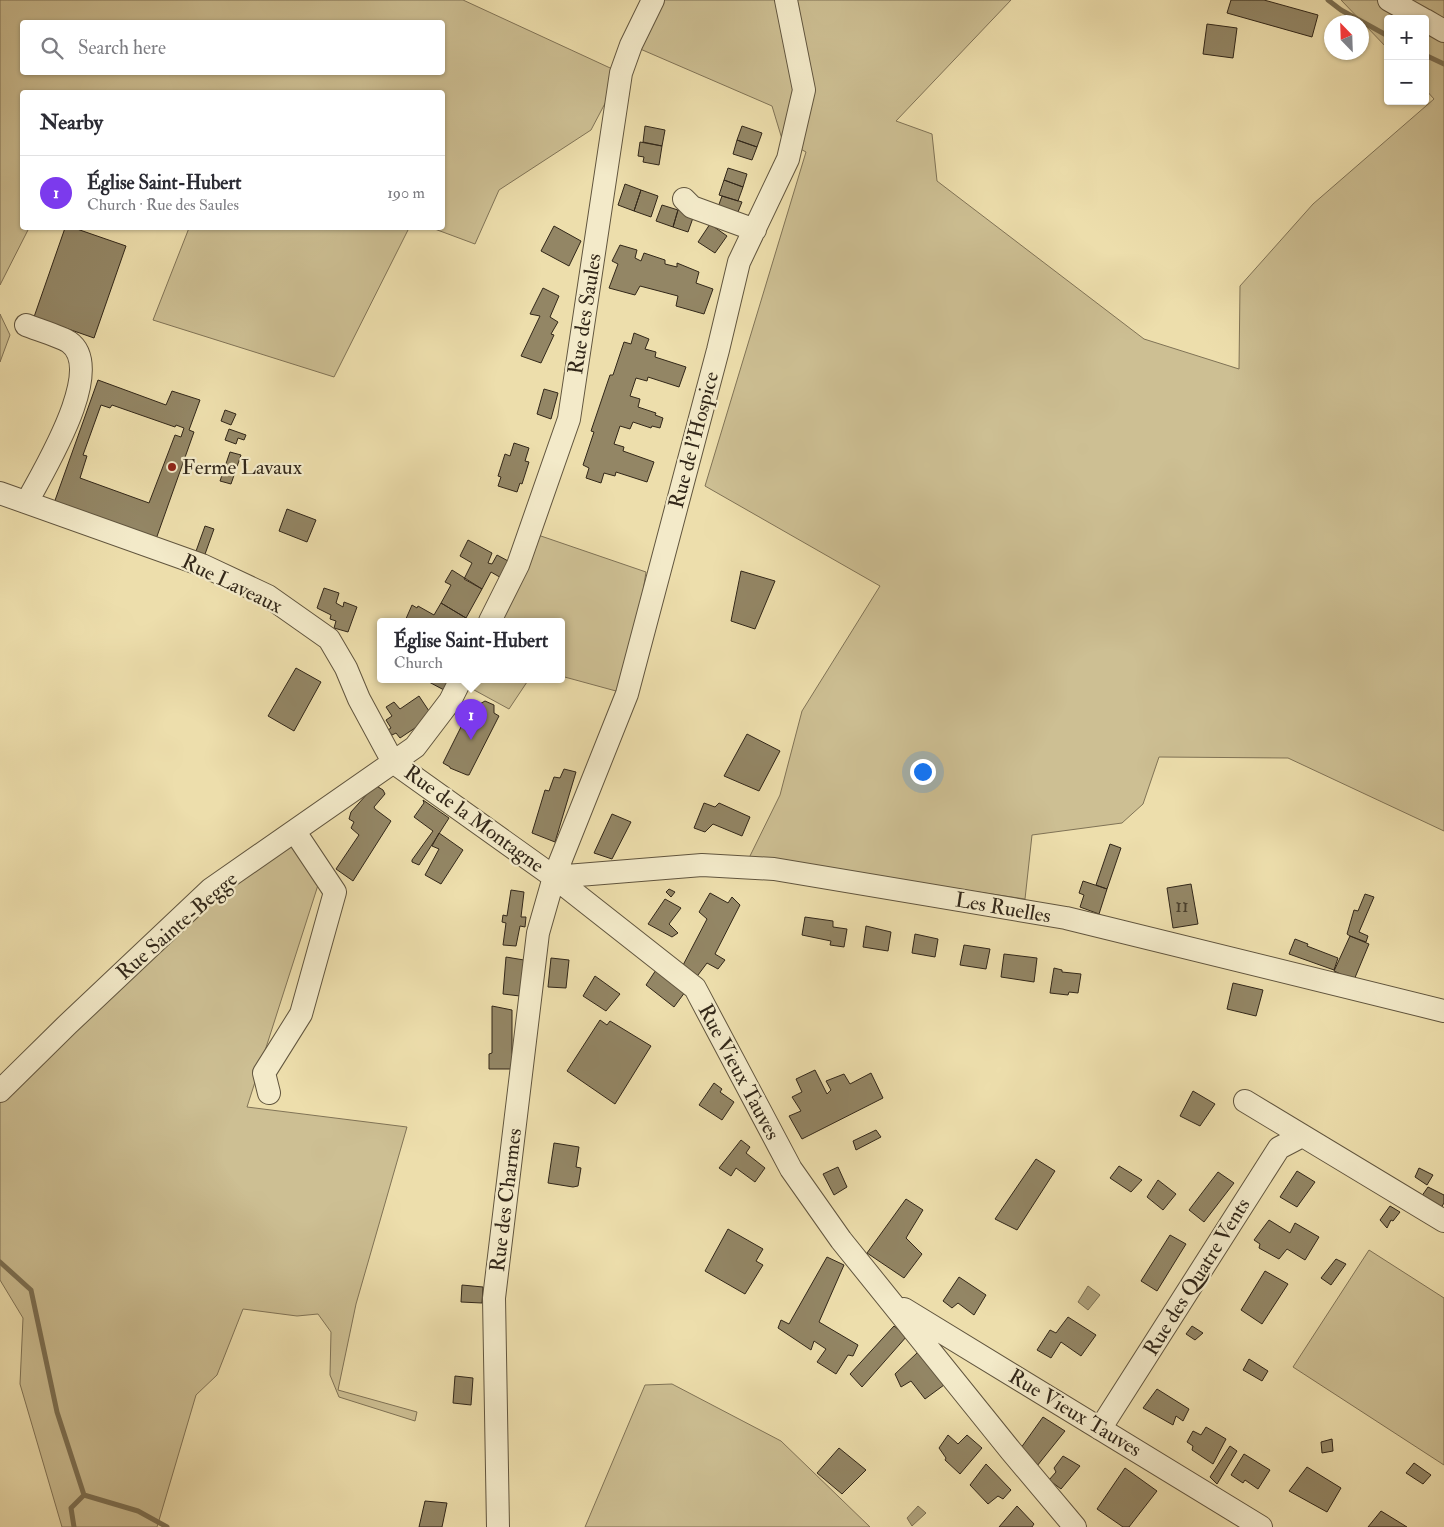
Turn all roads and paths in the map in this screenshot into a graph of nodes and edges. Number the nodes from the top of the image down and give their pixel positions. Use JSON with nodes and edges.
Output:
{"nodes":[{"id":1,"x":653,"y":0,"type":"edge"},
{"id":2,"x":786,"y":0,"type":"edge"},
{"id":3,"x":1389,"y":0,"type":"edge"},
{"id":4,"x":1417,"y":15,"type":"edge"},
{"id":5,"x":1429,"y":22,"type":"edge"},
{"id":6,"x":1444,"y":31,"type":"edge"},
{"id":7,"x":684,"y":199,"type":"dead end"},
{"id":8,"x":755,"y":230,"type":"junction"},
{"id":9,"x":26,"y":325,"type":"dead end"},
{"id":10,"x":0,"y":493,"type":"edge"},
{"id":11,"x":27,"y":502,"type":"junction"},
{"id":12,"x":492,"y":618,"type":"edge"},
{"id":13,"x":459,"y":683,"type":"edge"},
{"id":14,"x":393,"y":762,"type":"junction"},
{"id":15,"x":295,"y":832,"type":"junction"},
{"id":16,"x":554,"y":877,"type":"junction"},
{"id":17,"x":1444,"y":1011,"type":"edge"},
{"id":18,"x":0,"y":1091,"type":"edge"},
{"id":19,"x":270,"y":1093,"type":"dead end"},
{"id":20,"x":1245,"y":1101,"type":"dead end"},
{"id":21,"x":1302,"y":1136,"type":"junction"},
{"id":22,"x":1444,"y":1221,"type":"edge"},
{"id":23,"x":889,"y":1300,"type":"junction"},
{"id":24,"x":1100,"y":1429,"type":"junction"},
{"id":25,"x":498,"y":1527,"type":"edge"},
{"id":26,"x":1075,"y":1527,"type":"edge"},
{"id":27,"x":1262,"y":1527,"type":"edge"}],
"edges":[{"from":1,"to":12,"type":"street","name":"Rue des Saules"},
{"from":2,"to":8,"type":"street","name":"Rue de l'Hospice"},
{"from":3,"to":4,"type":"street"},
{"from":5,"to":6,"type":"street"},
{"from":7,"to":8,"type":"street"},
{"from":8,"to":16,"type":"street","name":"Rue de l'Hospice"},
{"from":9,"to":11,"type":"street"},
{"from":10,"to":11,"type":"street","name":"Rue Laveaux"},
{"from":11,"to":14,"type":"street","name":"Rue Laveaux"},
{"from":13,"to":14,"type":"street"},
{"from":14,"to":15,"type":"street","name":"Rue Sainte-Begge"},
{"from":14,"to":16,"type":"street","name":"Rue de la Montagne"},
{"from":15,"to":18,"type":"street","name":"Rue Sainte-Begge"},
{"from":15,"to":19,"type":"street"},
{"from":16,"to":17,"type":"street","name":"Les Ruelles"},
{"from":16,"to":23,"type":"street","name":"Rue Vieux Tauves"},
{"from":16,"to":25,"type":"street","name":"Rue des Charmes"},
{"from":20,"to":21,"type":"street"},
{"from":21,"to":22,"type":"street"},
{"from":21,"to":24,"type":"street","name":"Rue des Quatre Vents"},
{"from":23,"to":24,"type":"street","name":"Rue Vieux Tauves"},
{"from":23,"to":26,"type":"street","name":"Rue Vieux Tauves"},
{"from":24,"to":27,"type":"street","name":"Rue Vieux Tauves"}]}
